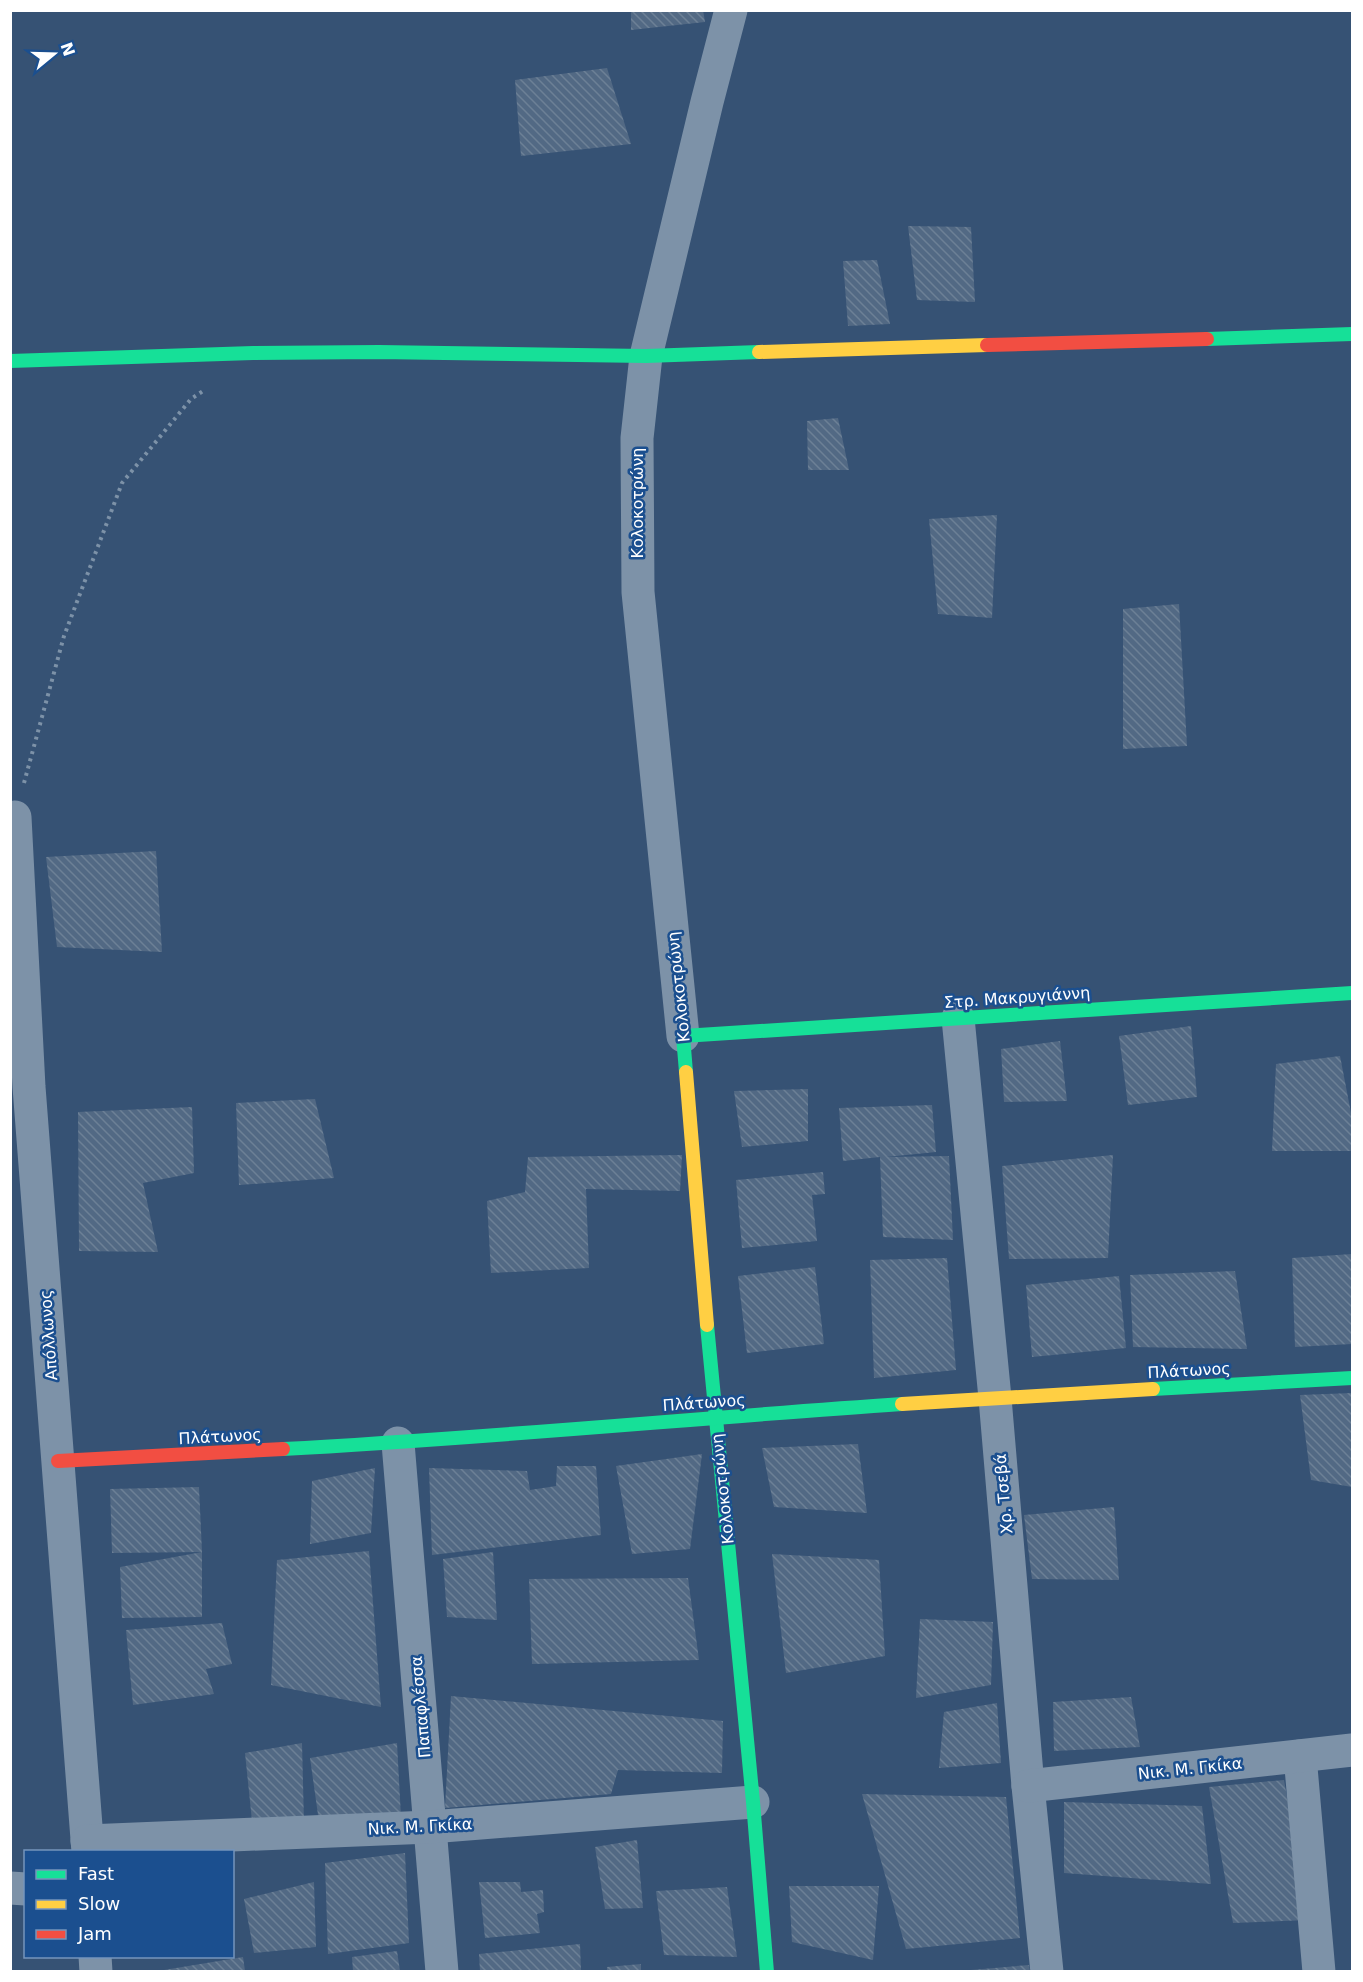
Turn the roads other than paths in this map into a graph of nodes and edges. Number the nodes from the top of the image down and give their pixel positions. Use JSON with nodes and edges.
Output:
{"nodes":[{"id":1,"x":731,"y":10,"type":"edge"},
{"id":2,"x":1353,"y":334,"type":"edge"},
{"id":3,"x":646,"y":356,"type":"junction"},
{"id":4,"x":10,"y":361,"type":"edge"},
{"id":5,"x":15,"y":817,"type":"road end"},
{"id":6,"x":1353,"y":993,"type":"edge"},
{"id":7,"x":958,"y":1018,"type":"junction"},
{"id":8,"x":683,"y":1036,"type":"junction"},
{"id":9,"x":1353,"y":1378,"type":"edge"},
{"id":10,"x":995,"y":1398,"type":"junction"},
{"id":11,"x":715,"y":1417,"type":"junction"},
{"id":12,"x":398,"y":1443,"type":"junction"},
{"id":13,"x":58,"y":1461,"type":"junction"},
{"id":14,"x":1353,"y":1750,"type":"edge"},
{"id":15,"x":1300,"y":1756,"type":"junction"},
{"id":16,"x":1028,"y":1786,"type":"junction"},
{"id":17,"x":753,"y":1802,"type":"junction"},
{"id":18,"x":430,"y":1827,"type":"junction"},
{"id":19,"x":88,"y":1846,"type":"edge"},
{"id":20,"x":442,"y":1971,"type":"edge"},
{"id":21,"x":767,"y":1971,"type":"edge"},
{"id":22,"x":1047,"y":1971,"type":"edge"},
{"id":23,"x":1319,"y":1971,"type":"edge"}],
"edges":[{"from":1,"to":3,"type":"street","name":"Κολοκοτρώνη"},
{"from":2,"to":3,"type":"street"},
{"from":3,"to":4,"type":"street"},
{"from":3,"to":8,"type":"street","name":"Κολοκοτρώνη"},
{"from":5,"to":13,"type":"street","name":"Απόλλωνος"},
{"from":6,"to":7,"type":"street","name":"Στρ. Μακρυγιάννη"},
{"from":7,"to":8,"type":"street","name":"Στρ. Μακρυγιάννη"},
{"from":7,"to":10,"type":"street","name":"Χρ. Τσεβά"},
{"from":8,"to":11,"type":"street","name":"Κολοκοτρώνη"},
{"from":9,"to":10,"type":"street","name":"Πλάτωνος"},
{"from":10,"to":11,"type":"street","name":"Πλάτωνος"},
{"from":10,"to":16,"type":"street","name":"Χρ. Τσεβά"},
{"from":11,"to":12,"type":"street","name":"Πλάτωνος"},
{"from":11,"to":17,"type":"street","name":"Κολοκοτρώνη"},
{"from":12,"to":13,"type":"street","name":"Πλάτωνος"},
{"from":12,"to":18,"type":"street","name":"Παπαφλέσσα"},
{"from":13,"to":19,"type":"street","name":"Απόλλωνος"},
{"from":14,"to":15,"type":"street","name":"Νικ. Μ. Γκίκα"},
{"from":15,"to":16,"type":"street","name":"Νικ. Μ. Γκίκα"},
{"from":15,"to":23,"type":"street"},
{"from":16,"to":22,"type":"street","name":"Χρ. Τσεβά"},
{"from":17,"to":18,"type":"street","name":"Νικ. Μ. Γκίκα"},
{"from":17,"to":21,"type":"street","name":"Κολοκοτρώνη"},
{"from":18,"to":19,"type":"street","name":"Νικ. Μ. Γκίκα"},
{"from":18,"to":20,"type":"street","name":"Παπαφλέσσα"}]}
